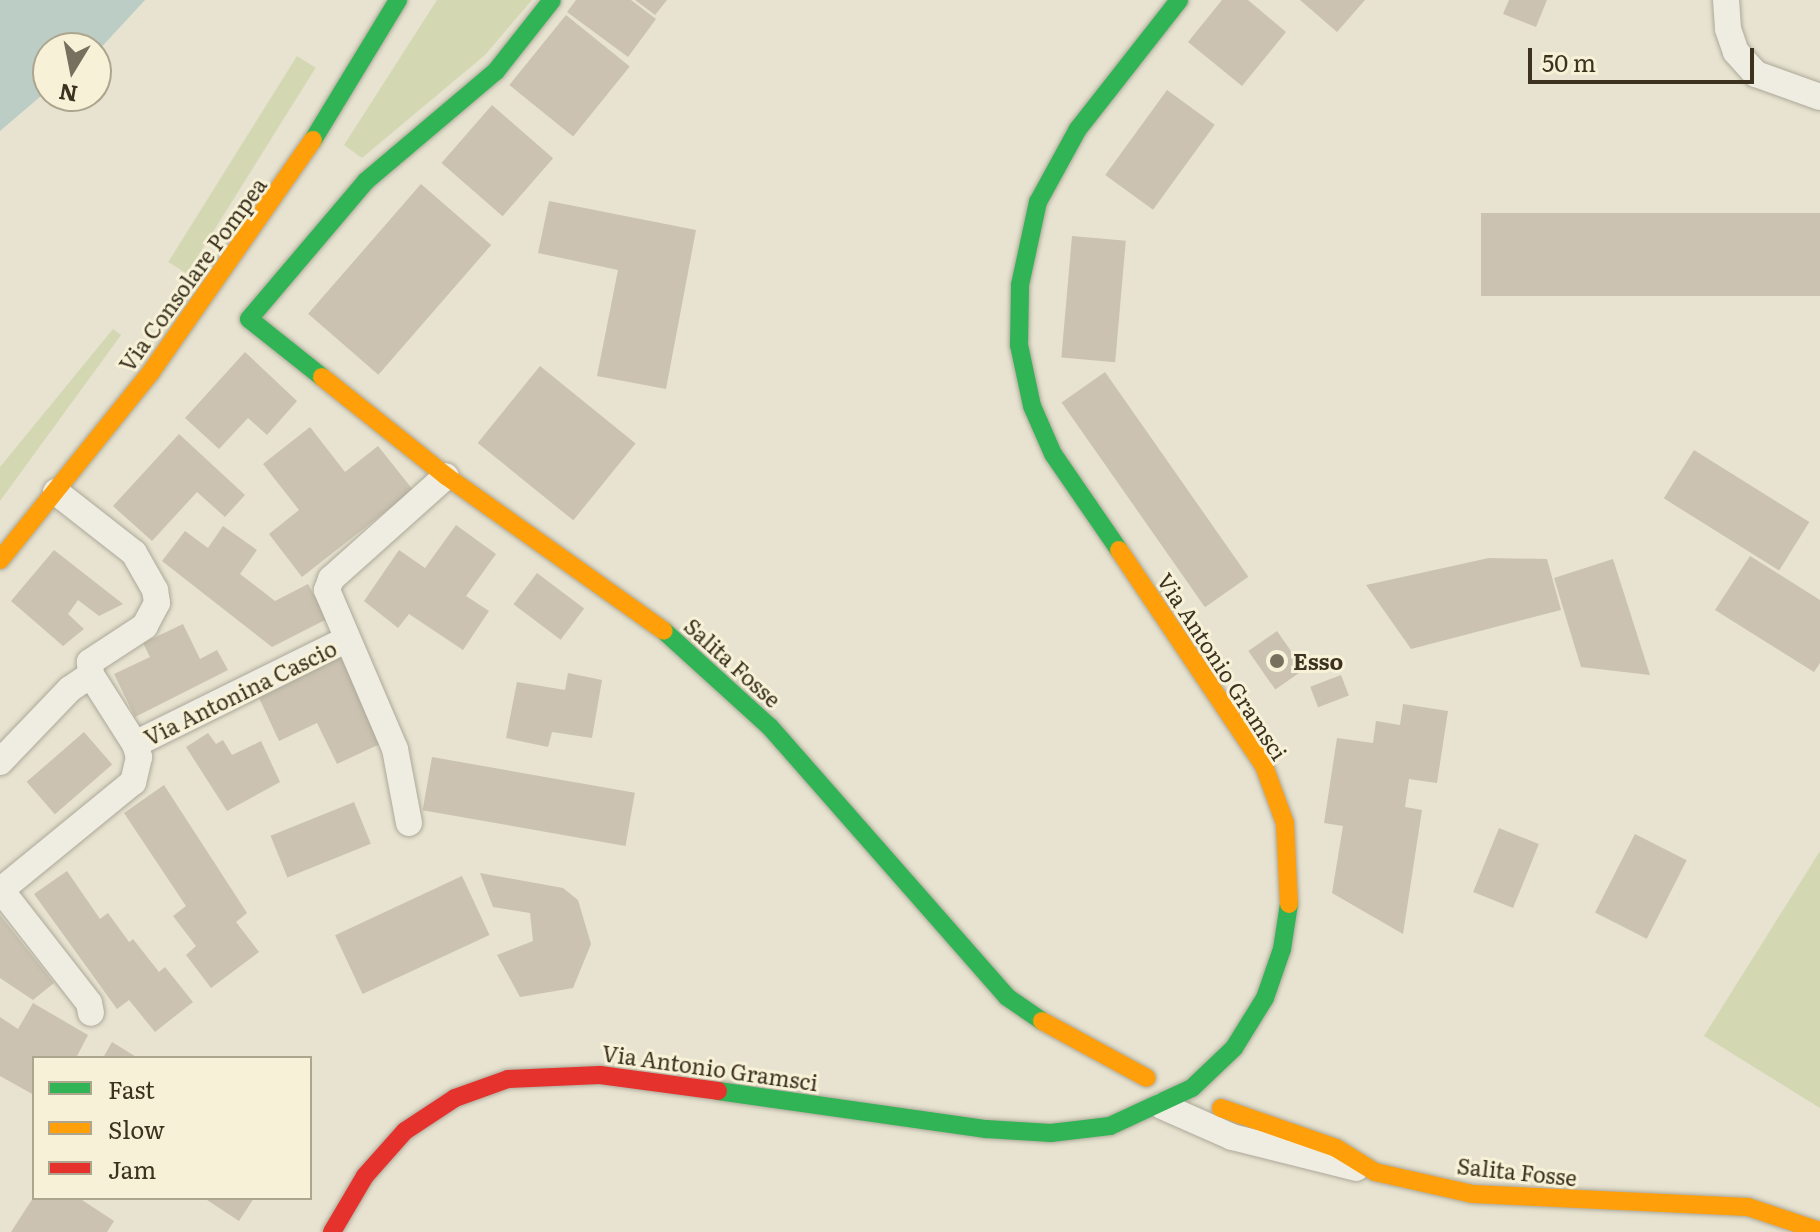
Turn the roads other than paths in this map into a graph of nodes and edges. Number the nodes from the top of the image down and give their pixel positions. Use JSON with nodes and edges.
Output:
{"nodes":[{"id":1,"x":398,"y":0,"type":"edge"},
{"id":2,"x":552,"y":0,"type":"edge"},
{"id":3,"x":1179,"y":0,"type":"edge"},
{"id":4,"x":1726,"y":0,"type":"edge"},
{"id":5,"x":1820,"y":97,"type":"edge"},
{"id":6,"x":446,"y":476,"type":"junction"},
{"id":7,"x":56,"y":492,"type":"junction"},
{"id":8,"x":0,"y":560,"type":"edge"},
{"id":9,"x":345,"y":640,"type":"junction"},
{"id":10,"x":91,"y":675,"type":"junction"},
{"id":11,"x":135,"y":744,"type":"junction"},
{"id":12,"x":0,"y":762,"type":"edge"},
{"id":13,"x":409,"y":823,"type":"dead end"},
{"id":14,"x":91,"y":1013,"type":"dead end"},
{"id":15,"x":1147,"y":1078,"type":"dead end"},
{"id":16,"x":1162,"y":1106,"type":"junction"},
{"id":17,"x":1221,"y":1108,"type":"dead end"},
{"id":18,"x":1375,"y":1172,"type":"junction"},
{"id":19,"x":337,"y":1230,"type":"edge"},
{"id":20,"x":1820,"y":1231,"type":"edge"}],
"edges":[{"from":1,"to":7,"type":"main road","name":"Via Consolare Pompea"},
{"from":2,"to":6,"type":"main road","name":"Salita Fosse"},
{"from":3,"to":16,"type":"main road","name":"Via Antonio Gramsci"},
{"from":4,"to":5,"type":"street"},
{"from":6,"to":9,"type":"street"},
{"from":6,"to":15,"type":"main road","name":"Salita Fosse"},
{"from":7,"to":8,"type":"main road","name":"Via Consolare Pompea"},
{"from":7,"to":10,"type":"street"},
{"from":9,"to":11,"type":"street","name":"Via Antonina Cascio"},
{"from":9,"to":13,"type":"street"},
{"from":10,"to":11,"type":"street"},
{"from":10,"to":12,"type":"street"},
{"from":11,"to":14,"type":"street"},
{"from":16,"to":18,"type":"street"},
{"from":16,"to":19,"type":"main road","name":"Via Antonio Gramsci"},
{"from":17,"to":18,"type":"main road","name":"Salita Fosse"},
{"from":18,"to":20,"type":"main road","name":"Salita Fosse"}]}
